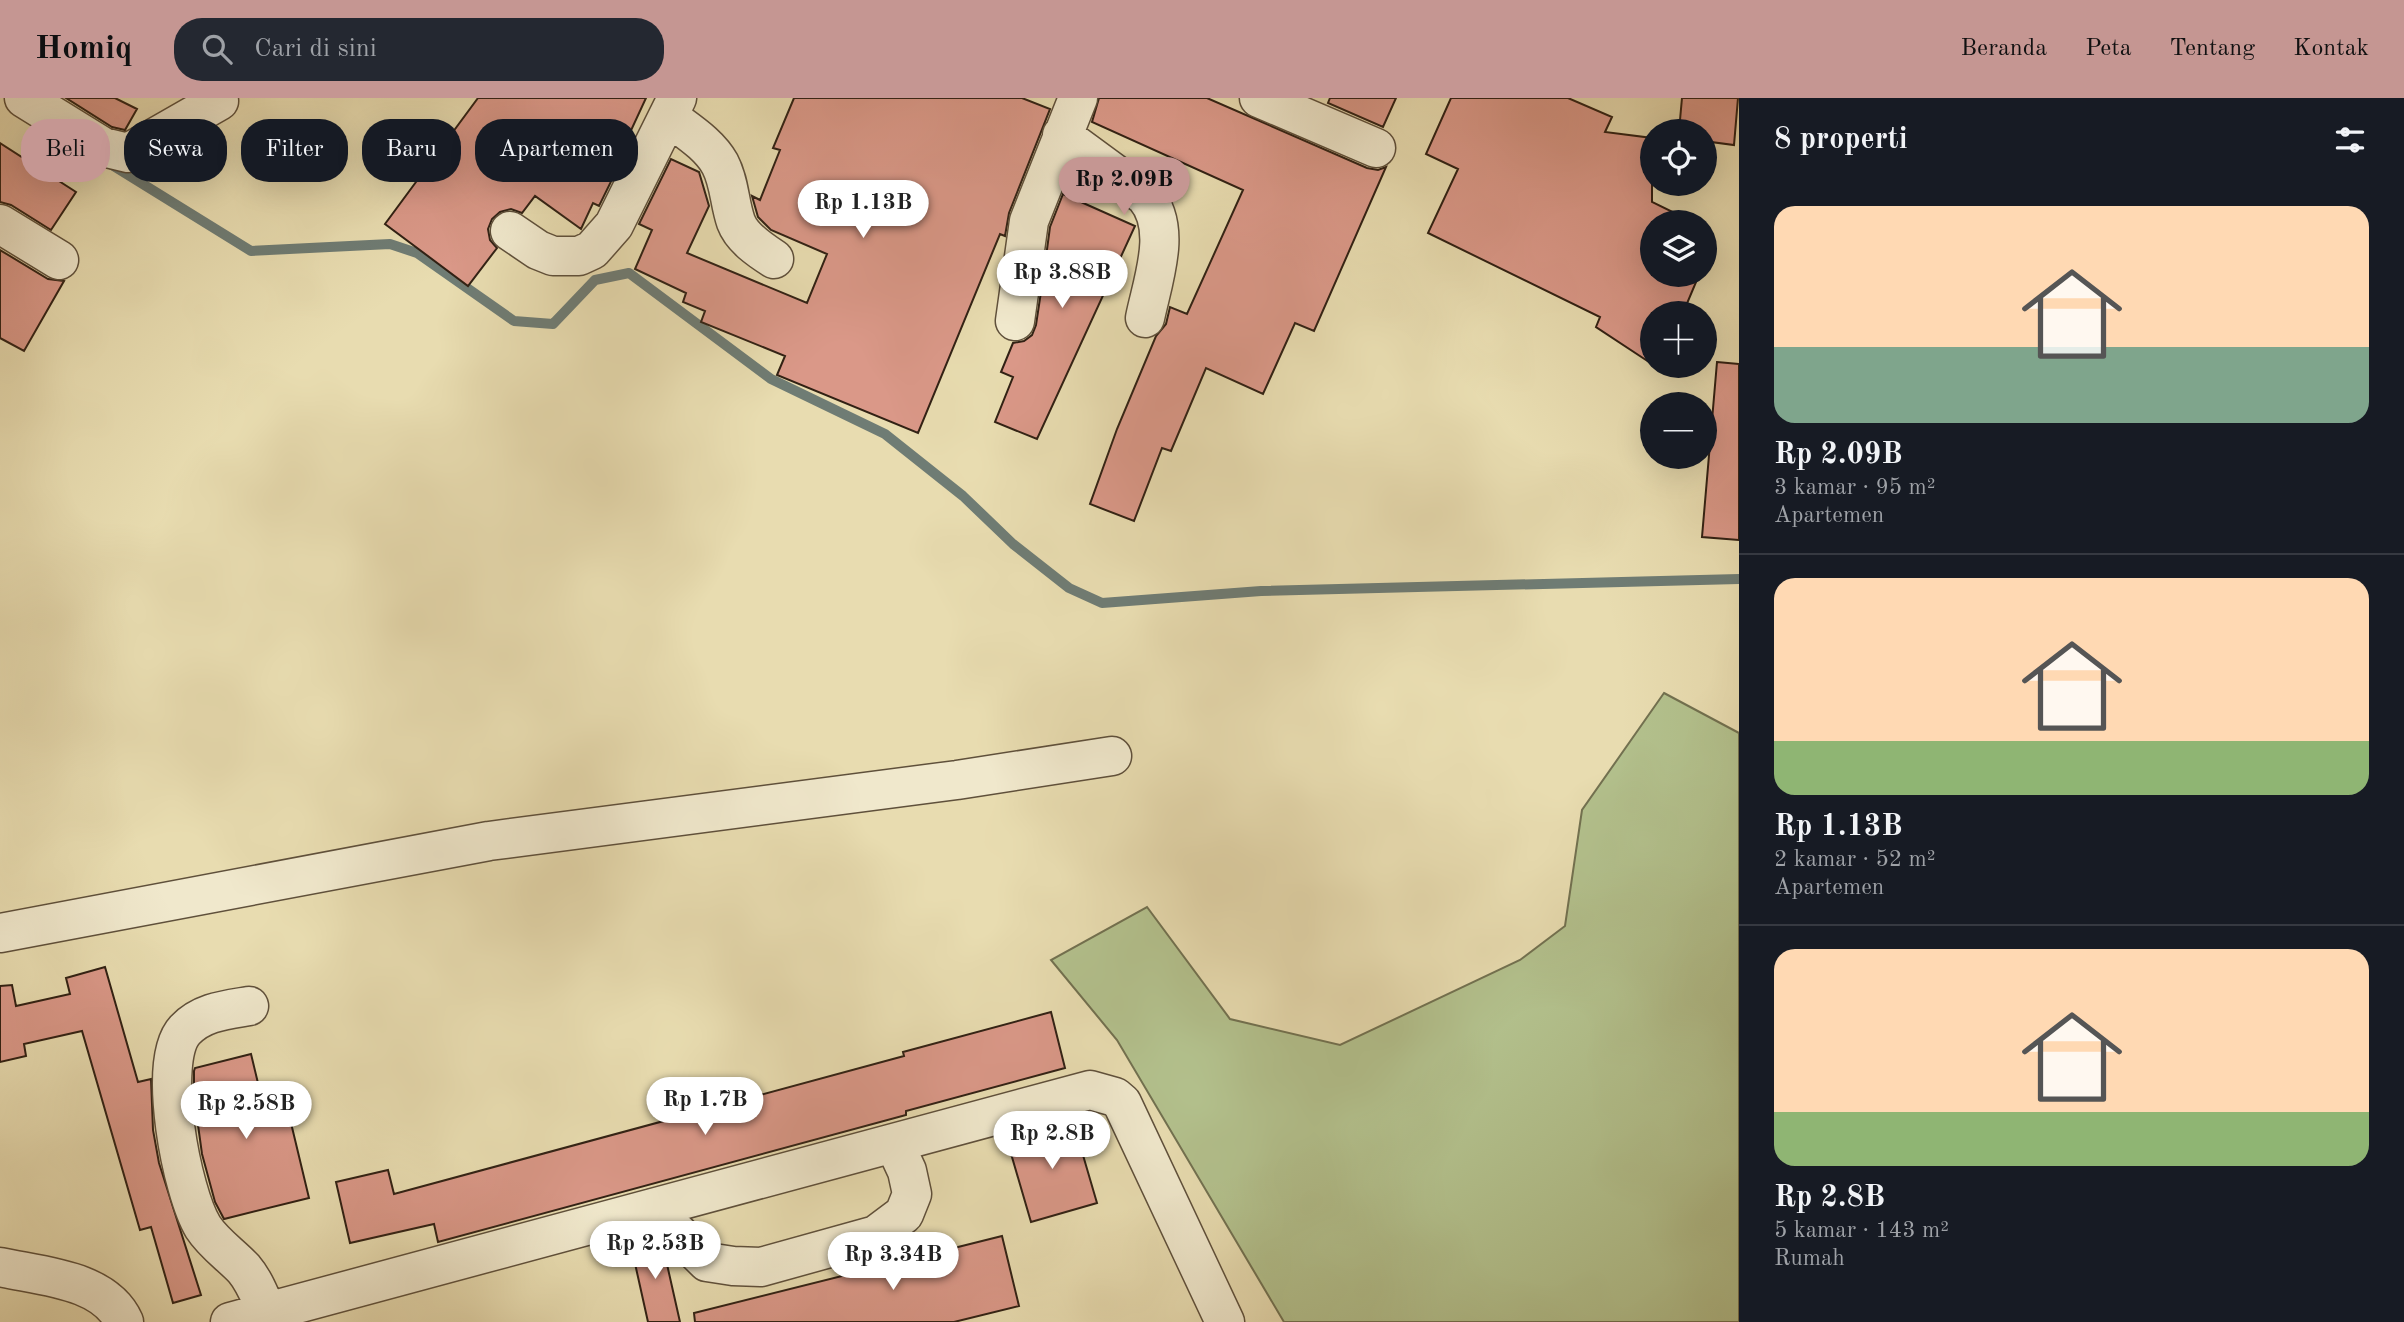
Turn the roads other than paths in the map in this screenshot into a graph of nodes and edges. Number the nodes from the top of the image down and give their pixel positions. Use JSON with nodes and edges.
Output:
{"nodes":[{"id":1,"x":24,"y":98,"type":"edge"},
{"id":2,"x":1078,"y":98,"type":"edge"},
{"id":3,"x":1259,"y":98,"type":"edge"},
{"id":4,"x":219,"y":101,"type":"dead end"},
{"id":5,"x":673,"y":107,"type":"edge"},
{"id":6,"x":1062,"y":135,"type":"junction"},
{"id":7,"x":1376,"y":149,"type":"dead end"},
{"id":8,"x":0,"y":225,"type":"edge"},
{"id":9,"x":510,"y":231,"type":"dead end"},
{"id":10,"x":774,"y":259,"type":"dead end"},
{"id":11,"x":59,"y":260,"type":"dead end"},
{"id":12,"x":1145,"y":318,"type":"dead end"},
{"id":13,"x":1015,"y":321,"type":"dead end"},
{"id":14,"x":1112,"y":756,"type":"dead end"},
{"id":15,"x":0,"y":933,"type":"edge"},
{"id":16,"x":248,"y":1006,"type":"dead end"},
{"id":17,"x":894,"y":1143,"type":"junction"},
{"id":18,"x":652,"y":1208,"type":"junction"},
{"id":19,"x":0,"y":1267,"type":"edge"},
{"id":20,"x":245,"y":1319,"type":"edge"},
{"id":21,"x":124,"y":1322,"type":"edge"},
{"id":22,"x":1225,"y":1322,"type":"edge"}],
"edges":[{"from":1,"to":4,"type":"street"},
{"from":2,"to":6,"type":"street"},
{"from":3,"to":7,"type":"street"},
{"from":5,"to":9,"type":"street"},
{"from":5,"to":10,"type":"street"},
{"from":6,"to":12,"type":"street"},
{"from":6,"to":13,"type":"street"},
{"from":8,"to":11,"type":"street"},
{"from":14,"to":15,"type":"street"},
{"from":16,"to":20,"type":"street"},
{"from":17,"to":18,"type":"street"},
{"from":17,"to":18,"type":"street"},
{"from":17,"to":22,"type":"street"},
{"from":18,"to":20,"type":"street"},
{"from":19,"to":21,"type":"street"}]}
